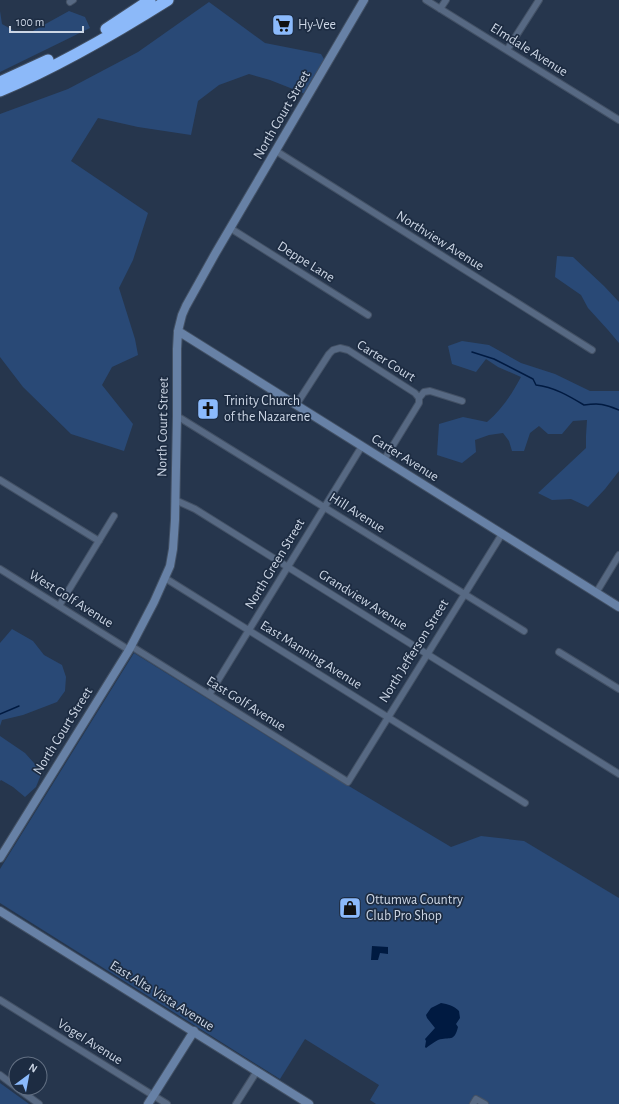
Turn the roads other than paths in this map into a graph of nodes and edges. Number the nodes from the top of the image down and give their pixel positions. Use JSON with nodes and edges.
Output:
{"nodes":[{"id":1,"x":150,"y":0,"type":"edge"},
{"id":2,"x":168,"y":0,"type":"edge"},
{"id":3,"x":364,"y":0,"type":"edge"},
{"id":4,"x":426,"y":0,"type":"edge"},
{"id":5,"x":446,"y":0,"type":"edge"},
{"id":6,"x":538,"y":0,"type":"edge"},
{"id":7,"x":440,"y":9,"type":"junction"},
{"id":8,"x":507,"y":50,"type":"junction"},
{"id":9,"x":0,"y":82,"type":"edge"},
{"id":10,"x":0,"y":91,"type":"edge"},
{"id":11,"x":619,"y":120,"type":"edge"},
{"id":12,"x":276,"y":151,"type":"junction"},
{"id":13,"x":230,"y":228,"type":"junction"},
{"id":14,"x":368,"y":315,"type":"dead end"},
{"id":15,"x":178,"y":331,"type":"junction"},
{"id":16,"x":592,"y":350,"type":"dead end"},
{"id":17,"x":419,"y":398,"type":"junction"},
{"id":18,"x":462,"y":401,"type":"dead end"},
{"id":19,"x":296,"y":405,"type":"junction"},
{"id":20,"x":177,"y":416,"type":"junction"},
{"id":21,"x":362,"y":446,"type":"junction"},
{"id":22,"x":384,"y":460,"type":"junction"},
{"id":23,"x":0,"y":480,"type":"edge"},
{"id":24,"x":175,"y":500,"type":"junction"},
{"id":25,"x":324,"y":507,"type":"junction"},
{"id":26,"x":114,"y":516,"type":"dead end"},
{"id":27,"x":502,"y":534,"type":"junction"},
{"id":28,"x":99,"y":541,"type":"junction"},
{"id":29,"x":619,"y":555,"type":"edge"},
{"id":30,"x":288,"y":567,"type":"junction"},
{"id":31,"x":0,"y":569,"type":"edge"},
{"id":32,"x":165,"y":578,"type":"junction"},
{"id":33,"x":596,"y":592,"type":"junction"},
{"id":34,"x":465,"y":594,"type":"junction"},
{"id":35,"x":59,"y":606,"type":"junction"},
{"id":36,"x":619,"y":607,"type":"edge"},
{"id":37,"x":249,"y":630,"type":"junction"},
{"id":38,"x":524,"y":631,"type":"dead end"},
{"id":39,"x":130,"y":648,"type":"junction"},
{"id":40,"x":559,"y":652,"type":"dead end"},
{"id":41,"x":427,"y":654,"type":"junction"},
{"id":42,"x":619,"y":689,"type":"edge"},
{"id":43,"x":210,"y":695,"type":"junction"},
{"id":44,"x":388,"y":717,"type":"junction"},
{"id":45,"x":619,"y":774,"type":"edge"},
{"id":46,"x":348,"y":782,"type":"joint"},
{"id":47,"x":525,"y":803,"type":"dead end"},
{"id":48,"x":0,"y":858,"type":"edge"},
{"id":49,"x":0,"y":911,"type":"edge"},
{"id":50,"x":0,"y":1000,"type":"edge"},
{"id":51,"x":194,"y":1031,"type":"junction"},
{"id":52,"x":257,"y":1071,"type":"junction"},
{"id":53,"x":0,"y":1075,"type":"edge"},
{"id":54,"x":8,"y":1081,"type":"edge"},
{"id":55,"x":28,"y":1096,"type":"edge"},
{"id":56,"x":154,"y":1096,"type":"junction"},
{"id":57,"x":474,"y":1101,"type":"edge"},
{"id":58,"x":39,"y":1104,"type":"edge"},
{"id":59,"x":148,"y":1104,"type":"edge"},
{"id":60,"x":167,"y":1104,"type":"edge"},
{"id":61,"x":236,"y":1104,"type":"edge"},
{"id":62,"x":309,"y":1104,"type":"edge"},
{"id":63,"x":485,"y":1104,"type":"edge"}],
"edges":[{"from":1,"to":9,"type":"highway"},
{"from":2,"to":10,"type":"highway"},
{"from":3,"to":12,"type":"main road","name":"North Court Street"},
{"from":4,"to":7,"type":"street","name":"Elmdale Avenue"},
{"from":5,"to":7,"type":"street"},
{"from":6,"to":8,"type":"street"},
{"from":7,"to":8,"type":"street","name":"Elmdale Avenue"},
{"from":8,"to":11,"type":"street","name":"Elmdale Avenue"},
{"from":12,"to":13,"type":"main road","name":"North Court Street"},
{"from":12,"to":16,"type":"street","name":"Northview Avenue"},
{"from":13,"to":14,"type":"street","name":"Deppe Lane"},
{"from":13,"to":15,"type":"main road","name":"North Court Street"},
{"from":15,"to":19,"type":"main road","name":"Carter Avenue"},
{"from":15,"to":20,"type":"main road","name":"North Court Street"},
{"from":17,"to":18,"type":"street"},
{"from":17,"to":19,"type":"street","name":"Carter Court"},
{"from":17,"to":22,"type":"street","name":"Carter Court"},
{"from":19,"to":21,"type":"main road","name":"Carter Avenue"},
{"from":20,"to":24,"type":"main road","name":"North Court Street"},
{"from":20,"to":25,"type":"street","name":"Hill Avenue"},
{"from":21,"to":22,"type":"main road","name":"Carter Avenue"},
{"from":21,"to":25,"type":"street","name":"North Green Street"},
{"from":22,"to":27,"type":"main road","name":"Carter Avenue"},
{"from":23,"to":28,"type":"street"},
{"from":24,"to":30,"type":"street","name":"Grandview Avenue"},
{"from":24,"to":32,"type":"main road","name":"North Court Street"},
{"from":25,"to":30,"type":"street","name":"North Green Street"},
{"from":25,"to":34,"type":"street","name":"Hill Avenue"},
{"from":26,"to":28,"type":"street"},
{"from":27,"to":33,"type":"main road","name":"Carter Avenue"},
{"from":27,"to":34,"type":"street","name":"North Jefferson Street"},
{"from":28,"to":35,"type":"street"},
{"from":29,"to":33,"type":"street"},
{"from":30,"to":37,"type":"street","name":"North Green Street"},
{"from":30,"to":41,"type":"street","name":"Grandview Avenue"},
{"from":31,"to":35,"type":"street","name":"West Golf Avenue"},
{"from":32,"to":37,"type":"street","name":"East Manning Avenue"},
{"from":32,"to":39,"type":"main road","name":"North Court Street"},
{"from":33,"to":36,"type":"main road","name":"Carter Avenue"},
{"from":34,"to":38,"type":"street","name":"Hill Avenue"},
{"from":34,"to":41,"type":"street","name":"North Jefferson Street"},
{"from":35,"to":39,"type":"street","name":"West Golf Avenue"},
{"from":37,"to":43,"type":"street","name":"North Green Street"},
{"from":37,"to":44,"type":"street","name":"East Manning Avenue"},
{"from":39,"to":43,"type":"street","name":"East Golf Avenue"},
{"from":39,"to":48,"type":"main road","name":"North Court Street"},
{"from":40,"to":42,"type":"street"},
{"from":41,"to":44,"type":"street","name":"North Jefferson Street"},
{"from":41,"to":45,"type":"street","name":"Grandview Avenue"},
{"from":43,"to":46,"type":"street","name":"East Golf Avenue"},
{"from":44,"to":46,"type":"street","name":"North Jefferson Street"},
{"from":44,"to":47,"type":"street","name":"East Manning Avenue"},
{"from":49,"to":51,"type":"main road","name":"East Alta Vista Avenue"},
{"from":50,"to":56,"type":"street","name":"Vogel Avenue"},
{"from":51,"to":52,"type":"main road","name":"East Alta Vista Avenue"},
{"from":51,"to":56,"type":"main road"},
{"from":52,"to":61,"type":"street"},
{"from":52,"to":62,"type":"main road","name":"East Alta Vista Avenue"},
{"from":53,"to":54,"type":"street"},
{"from":55,"to":58,"type":"street"},
{"from":56,"to":59,"type":"main road"},
{"from":56,"to":60,"type":"street","name":"Vogel Avenue"},
{"from":57,"to":63,"type":"street"}]}
